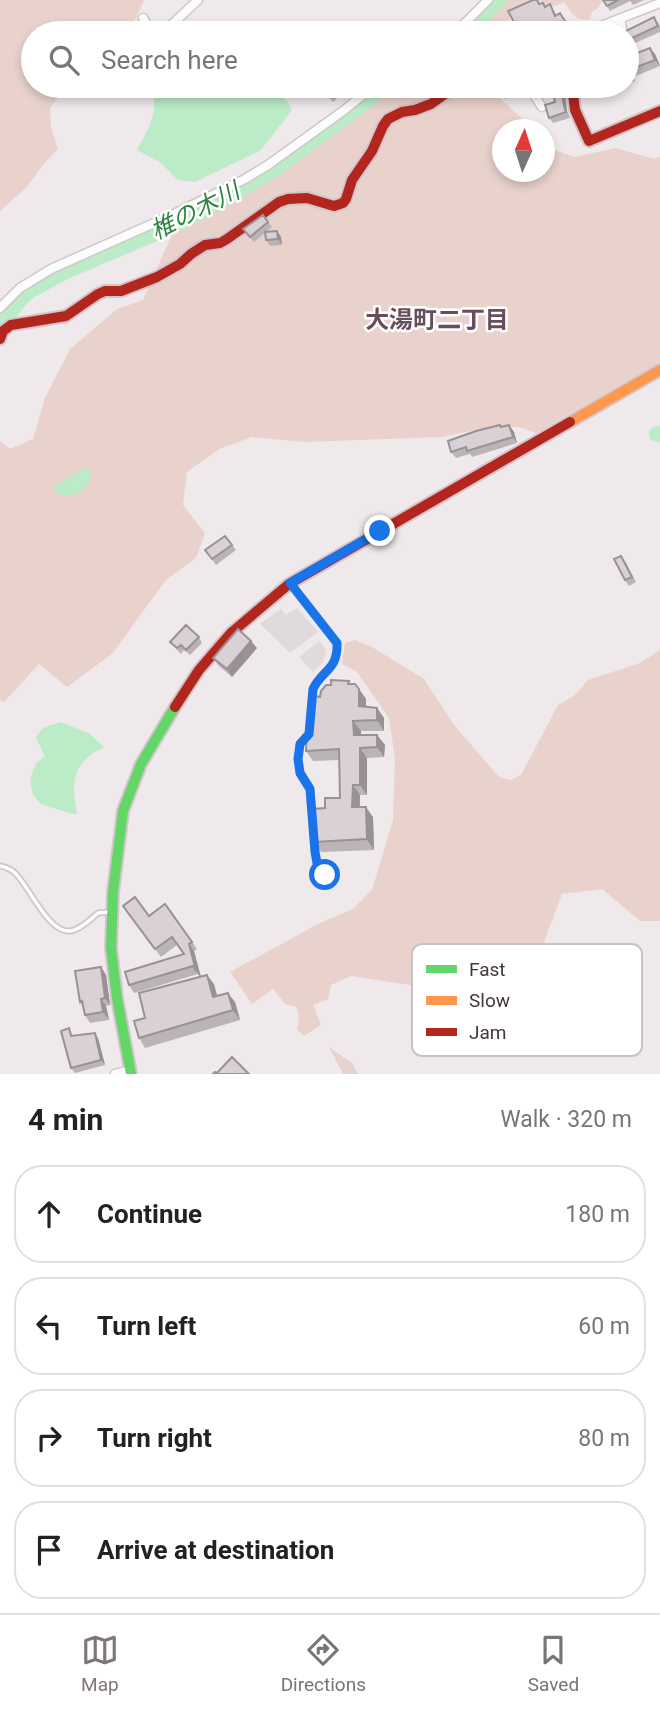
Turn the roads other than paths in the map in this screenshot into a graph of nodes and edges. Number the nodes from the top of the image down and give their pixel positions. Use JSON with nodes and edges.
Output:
{"nodes":[{"id":1,"x":198,"y":0,"type":"edge"},
{"id":2,"x":488,"y":0,"type":"edge"},
{"id":3,"x":660,"y":3,"type":"edge"},
{"id":4,"x":143,"y":18,"type":"dead end"},
{"id":5,"x":621,"y":19,"type":"joint"},
{"id":6,"x":144,"y":21,"type":"edge"},
{"id":7,"x":176,"y":21,"type":"edge"},
{"id":8,"x":468,"y":21,"type":"edge"},
{"id":9,"x":616,"y":21,"type":"edge"},
{"id":10,"x":359,"y":98,"type":"edge"},
{"id":11,"x":439,"y":98,"type":"edge"},
{"id":12,"x":536,"y":98,"type":"edge"},
{"id":13,"x":574,"y":98,"type":"edge"},
{"id":14,"x":542,"y":107,"type":"edge"},
{"id":15,"x":660,"y":111,"type":"edge"},
{"id":16,"x":0,"y":309,"type":"edge"},
{"id":17,"x":0,"y":339,"type":"edge"},
{"id":18,"x":660,"y":370,"type":"edge"},
{"id":19,"x":290,"y":583,"type":"junction"},
{"id":20,"x":311,"y":714,"type":"edge"},
{"id":21,"x":310,"y":724,"type":"edge"},
{"id":22,"x":0,"y":866,"type":"edge"},
{"id":23,"x":325,"y":875,"type":"dead end"},
{"id":24,"x":111,"y":912,"type":"junction"},
{"id":25,"x":131,"y":1072,"type":"edge"},
{"id":26,"x":115,"y":1074,"type":"edge"}],
"edges":[{"from":1,"to":7,"type":"street"},
{"from":2,"to":8,"type":"street"},
{"from":3,"to":5,"type":"street"},
{"from":4,"to":6,"type":"street"},
{"from":5,"to":9,"type":"street"},
{"from":10,"to":16,"type":"street"},
{"from":11,"to":17,"type":"street"},
{"from":12,"to":14,"type":"street"},
{"from":13,"to":15,"type":"street"},
{"from":18,"to":19,"type":"street"},
{"from":19,"to":20,"type":"lane"},
{"from":19,"to":24,"type":"street"},
{"from":21,"to":23,"type":"lane"},
{"from":22,"to":24,"type":"lane"},
{"from":24,"to":25,"type":"street"},
{"from":25,"to":26,"type":"street"}]}
